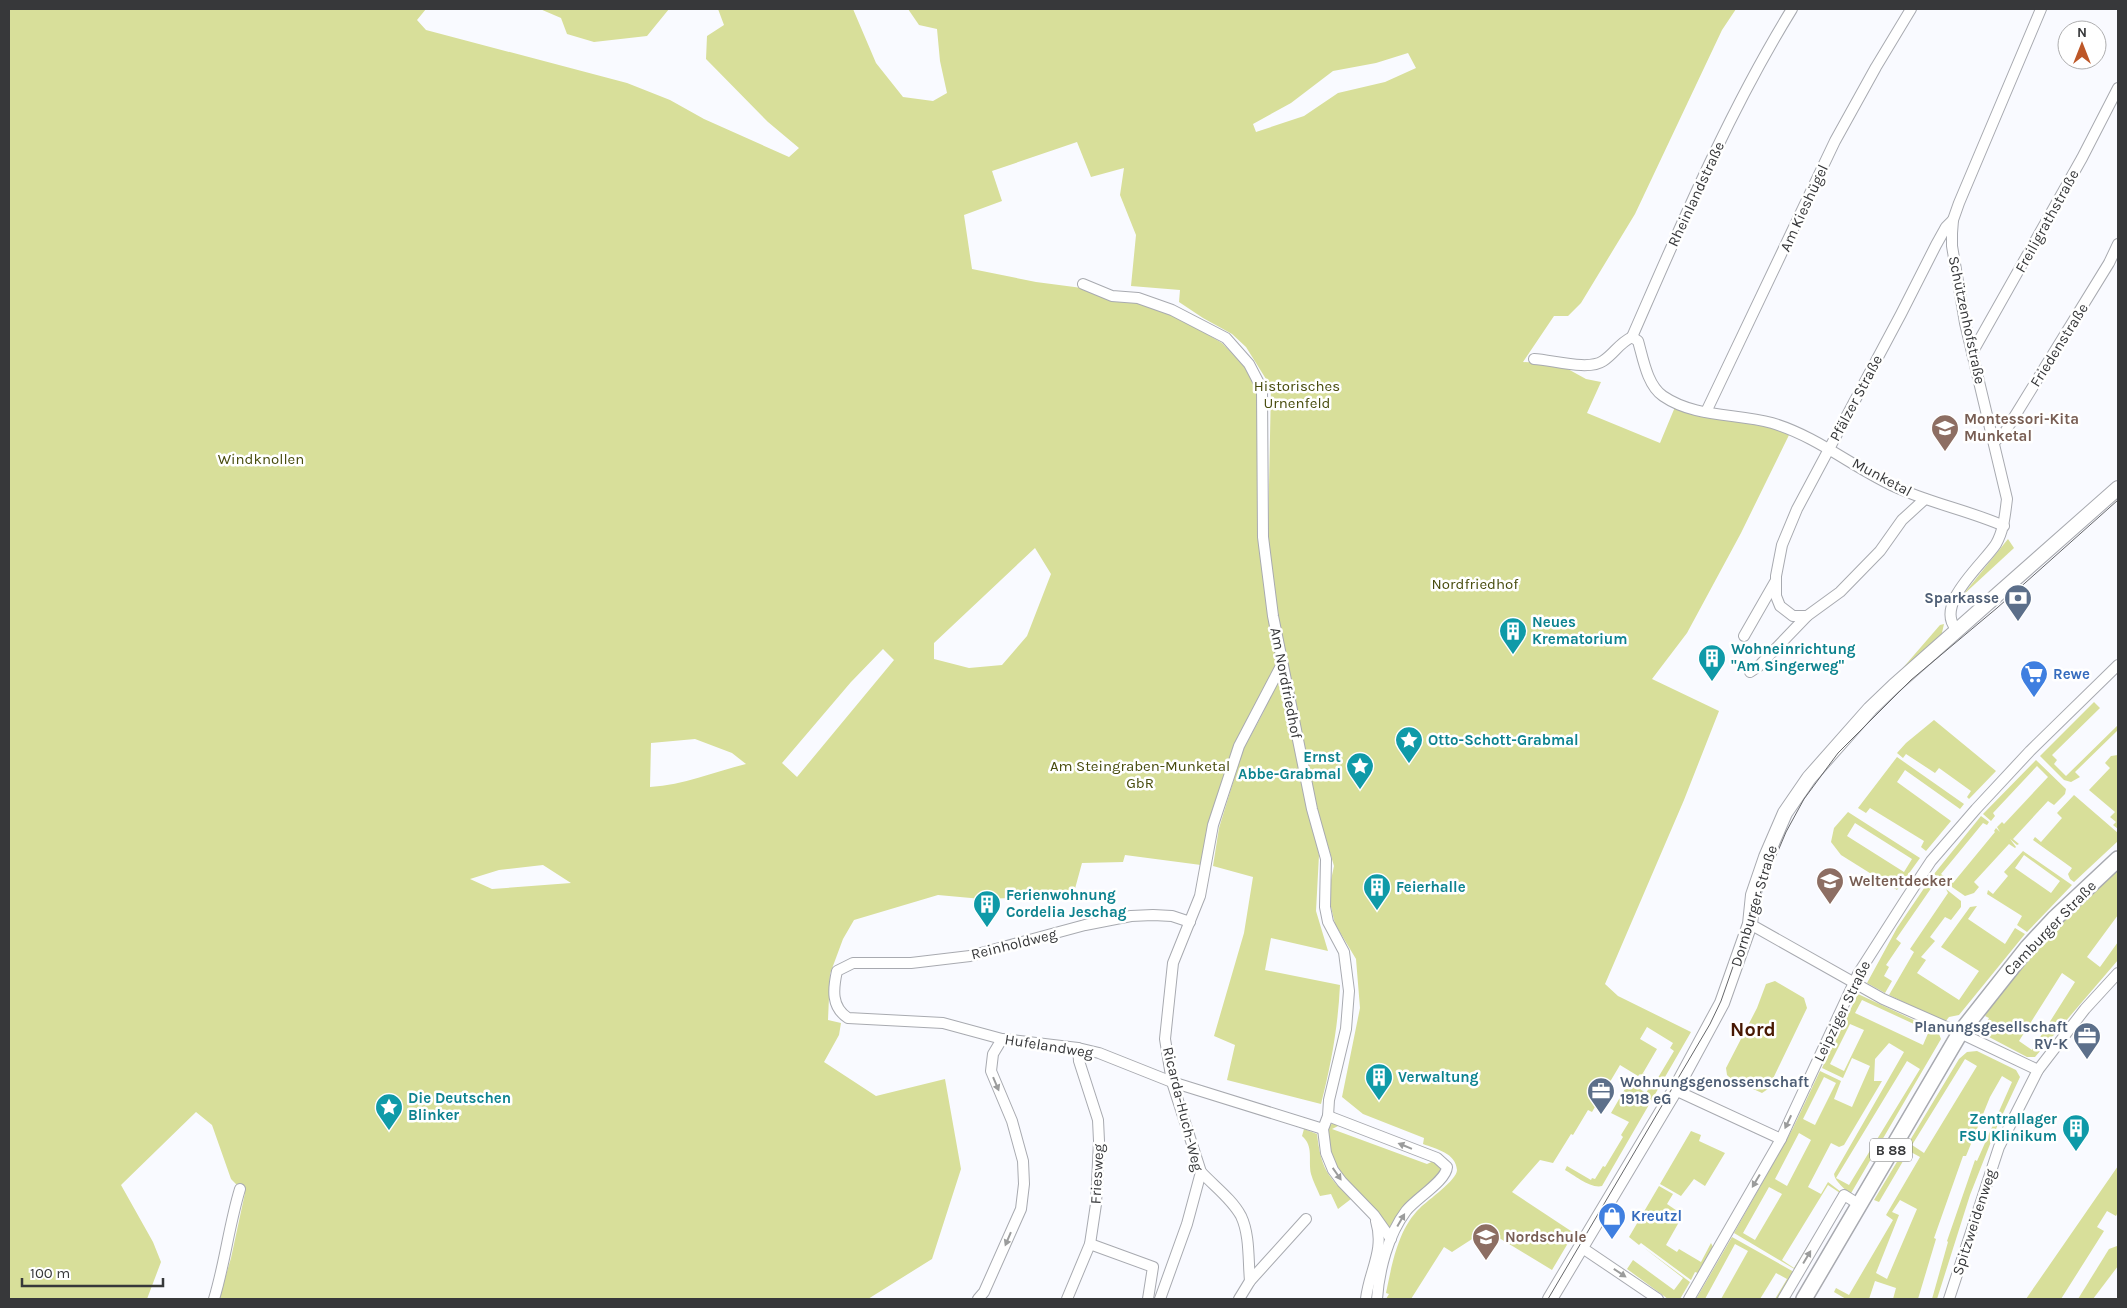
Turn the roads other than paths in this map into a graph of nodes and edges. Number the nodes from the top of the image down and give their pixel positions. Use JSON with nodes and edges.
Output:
{"nodes":[{"id":1,"x":1792,"y":9,"type":"edge"},
{"id":2,"x":1912,"y":9,"type":"edge"},
{"id":3,"x":2041,"y":9,"type":"edge"},
{"id":4,"x":2118,"y":88,"type":"edge"},
{"id":5,"x":1953,"y":220,"type":"junction"},
{"id":6,"x":2118,"y":244,"type":"edge"},
{"id":7,"x":1083,"y":284,"type":"dead end"},
{"id":8,"x":1632,"y":337,"type":"junction"},
{"id":9,"x":1972,"y":353,"type":"junction"},
{"id":10,"x":1534,"y":359,"type":"dead end"},
{"id":11,"x":1706,"y":412,"type":"junction"},
{"id":12,"x":1994,"y":442,"type":"junction"},
{"id":13,"x":1829,"y":448,"type":"junction"},
{"id":14,"x":2118,"y":488,"type":"edge"},
{"id":15,"x":1925,"y":499,"type":"junction"},
{"id":16,"x":2004,"y":526,"type":"junction"},
{"id":17,"x":1775,"y":582,"type":"junction"},
{"id":18,"x":1807,"y":616,"type":"junction"},
{"id":19,"x":1956,"y":629,"type":"junction"},
{"id":20,"x":1744,"y":636,"type":"dead end"},
{"id":21,"x":1282,"y":664,"type":"junction"},
{"id":22,"x":2118,"y":665,"type":"edge"},
{"id":23,"x":1750,"y":672,"type":"dead end"},
{"id":24,"x":2118,"y":859,"type":"edge"},
{"id":25,"x":1190,"y":922,"type":"junction"},
{"id":26,"x":1750,"y":924,"type":"junction"},
{"id":27,"x":837,"y":971,"type":"joint"},
{"id":28,"x":2118,"y":973,"type":"edge"},
{"id":29,"x":1853,"y":983,"type":"junction"},
{"id":30,"x":1960,"y":1033,"type":"junction"},
{"id":31,"x":1002,"y":1039,"type":"junction"},
{"id":32,"x":1078,"y":1048,"type":"junction"},
{"id":33,"x":2038,"y":1070,"type":"junction"},
{"id":34,"x":1172,"y":1082,"type":"junction"},
{"id":35,"x":1675,"y":1090,"type":"junction"},
{"id":36,"x":1328,"y":1116,"type":"junction"},
{"id":37,"x":1323,"y":1129,"type":"junction"},
{"id":38,"x":1781,"y":1139,"type":"junction"},
{"id":39,"x":1202,"y":1172,"type":"junction"},
{"id":40,"x":240,"y":1188,"type":"dead end"},
{"id":41,"x":1860,"y":1205,"type":"junction"},
{"id":42,"x":1374,"y":1215,"type":"junction"},
{"id":43,"x":1306,"y":1219,"type":"dead end"},
{"id":44,"x":1391,"y":1239,"type":"junction"},
{"id":45,"x":1090,"y":1244,"type":"junction"},
{"id":46,"x":1581,"y":1247,"type":"junction"},
{"id":47,"x":1798,"y":1273,"type":"junction"},
{"id":48,"x":1250,"y":1281,"type":"junction"},
{"id":49,"x":1813,"y":1284,"type":"junction"},
{"id":50,"x":214,"y":1299,"type":"edge"},
{"id":51,"x":978,"y":1299,"type":"edge"},
{"id":52,"x":1067,"y":1299,"type":"edge"},
{"id":53,"x":1148,"y":1299,"type":"edge"},
{"id":54,"x":1160,"y":1299,"type":"edge"},
{"id":55,"x":1239,"y":1299,"type":"edge"},
{"id":56,"x":1366,"y":1299,"type":"edge"},
{"id":57,"x":1377,"y":1299,"type":"edge"},
{"id":58,"x":1550,"y":1299,"type":"edge"},
{"id":59,"x":1658,"y":1299,"type":"edge"},
{"id":60,"x":1689,"y":1299,"type":"edge"},
{"id":61,"x":1783,"y":1299,"type":"edge"},
{"id":62,"x":1804,"y":1299,"type":"edge"},
{"id":63,"x":1949,"y":1299,"type":"edge"}],
"edges":[{"from":1,"to":8,"type":"street","name":"Rheinlandstraße"},
{"from":2,"to":11,"type":"street","name":"Am Kieshügel"},
{"from":3,"to":5,"type":"street","name":"Schützenhofstraße"},
{"from":4,"to":9,"type":"street","name":"Freiligrathstraße"},
{"from":5,"to":9,"type":"street","name":"Schützenhofstraße"},
{"from":5,"to":13,"type":"street","name":"Pfälzer Straße"},
{"from":6,"to":12,"type":"street","name":"Friedenstraße"},
{"from":7,"to":21,"type":"street","name":"Am Nordfriedhof"},
{"from":8,"to":10,"type":"street"},
{"from":8,"to":11,"type":"street","name":"Munketal"},
{"from":9,"to":12,"type":"street","name":"Schützenhofstraße"},
{"from":11,"to":13,"type":"street","name":"Munketal"},
{"from":12,"to":16,"type":"street","name":"Schützenhofstraße"},
{"from":13,"to":15,"type":"street","name":"Munketal"},
{"from":13,"to":17,"type":"street","name":"Pfälzer Straße"},
{"from":14,"to":19,"type":"street","name":"Dornburger Straße"},
{"from":15,"to":16,"type":"street","name":"Munketal"},
{"from":15,"to":18,"type":"street"},
{"from":16,"to":19,"type":"street","name":"Schützenhofstraße"},
{"from":17,"to":18,"type":"street","name":"Pfälzer Straße"},
{"from":17,"to":20,"type":"street","name":"Pfälzer Straße"},
{"from":18,"to":23,"type":"street"},
{"from":19,"to":26,"type":"street","name":"Dornburger Straße"},
{"from":21,"to":25,"type":"street","name":"Ricarda-Huch-Weg"},
{"from":21,"to":36,"type":"street","name":"Am Nordfriedhof"},
{"from":22,"to":29,"type":"street","name":"Leipziger Straße"},
{"from":24,"to":30,"type":"main road","name":"Camburger Straße","number":"B 88"},
{"from":25,"to":27,"type":"street","name":"Reinholdweg"},
{"from":25,"to":34,"type":"street","name":"Ricarda-Huch-Weg"},
{"from":26,"to":29,"type":"street"},
{"from":26,"to":35,"type":"street","name":"Dornburger Straße"},
{"from":27,"to":31,"type":"street","name":"Hufelandweg"},
{"from":28,"to":33,"type":"street","name":"Spitzweidenweg"},
{"from":29,"to":30,"type":"street"},
{"from":29,"to":38,"type":"street","name":"Leipziger Straße","one_way":true},
{"from":30,"to":33,"type":"street"},
{"from":30,"to":41,"type":"main road","name":"Camburger Straße","number":"B 88"},
{"from":31,"to":32,"type":"street","name":"Hufelandweg"},
{"from":31,"to":51,"type":"street","one_way":true},
{"from":32,"to":34,"type":"street","name":"Hufelandweg"},
{"from":32,"to":45,"type":"street","name":"Friesweg"},
{"from":33,"to":63,"type":"street","name":"Spitzweidenweg"},
{"from":34,"to":37,"type":"street","name":"Hufelandweg"},
{"from":34,"to":39,"type":"street","name":"Ricarda-Huch-Weg"},
{"from":35,"to":38,"type":"street"},
{"from":35,"to":46,"type":"street","name":"Dornburger Straße"},
{"from":36,"to":37,"type":"street"},
{"from":44,"to":36,"type":"street","one_way":true},
{"from":37,"to":42,"type":"street","one_way":true},
{"from":38,"to":60,"type":"street","name":"Leipziger Straße","one_way":true},
{"from":39,"to":48,"type":"street"},
{"from":39,"to":54,"type":"street","name":"Ricarda-Huch-Weg"},
{"from":40,"to":50,"type":"street"},
{"from":47,"to":41,"type":"street","one_way":true},
{"from":41,"to":49,"type":"main road","name":"Camburger Straße","number":"B 88"},
{"from":42,"to":44,"type":"street"},
{"from":42,"to":56,"type":"street"},
{"from":43,"to":48,"type":"street"},
{"from":44,"to":57,"type":"street"},
{"from":45,"to":52,"type":"street","name":"Friesweg"},
{"from":45,"to":53,"type":"street"},
{"from":46,"to":58,"type":"street","name":"Dornburger Straße"},
{"from":46,"to":59,"type":"street","one_way":true},
{"from":47,"to":49,"type":"street"},
{"from":47,"to":61,"type":"street"},
{"from":48,"to":55,"type":"street"},
{"from":49,"to":62,"type":"main road","name":"Camburger Straße","number":"B 88"}]}
